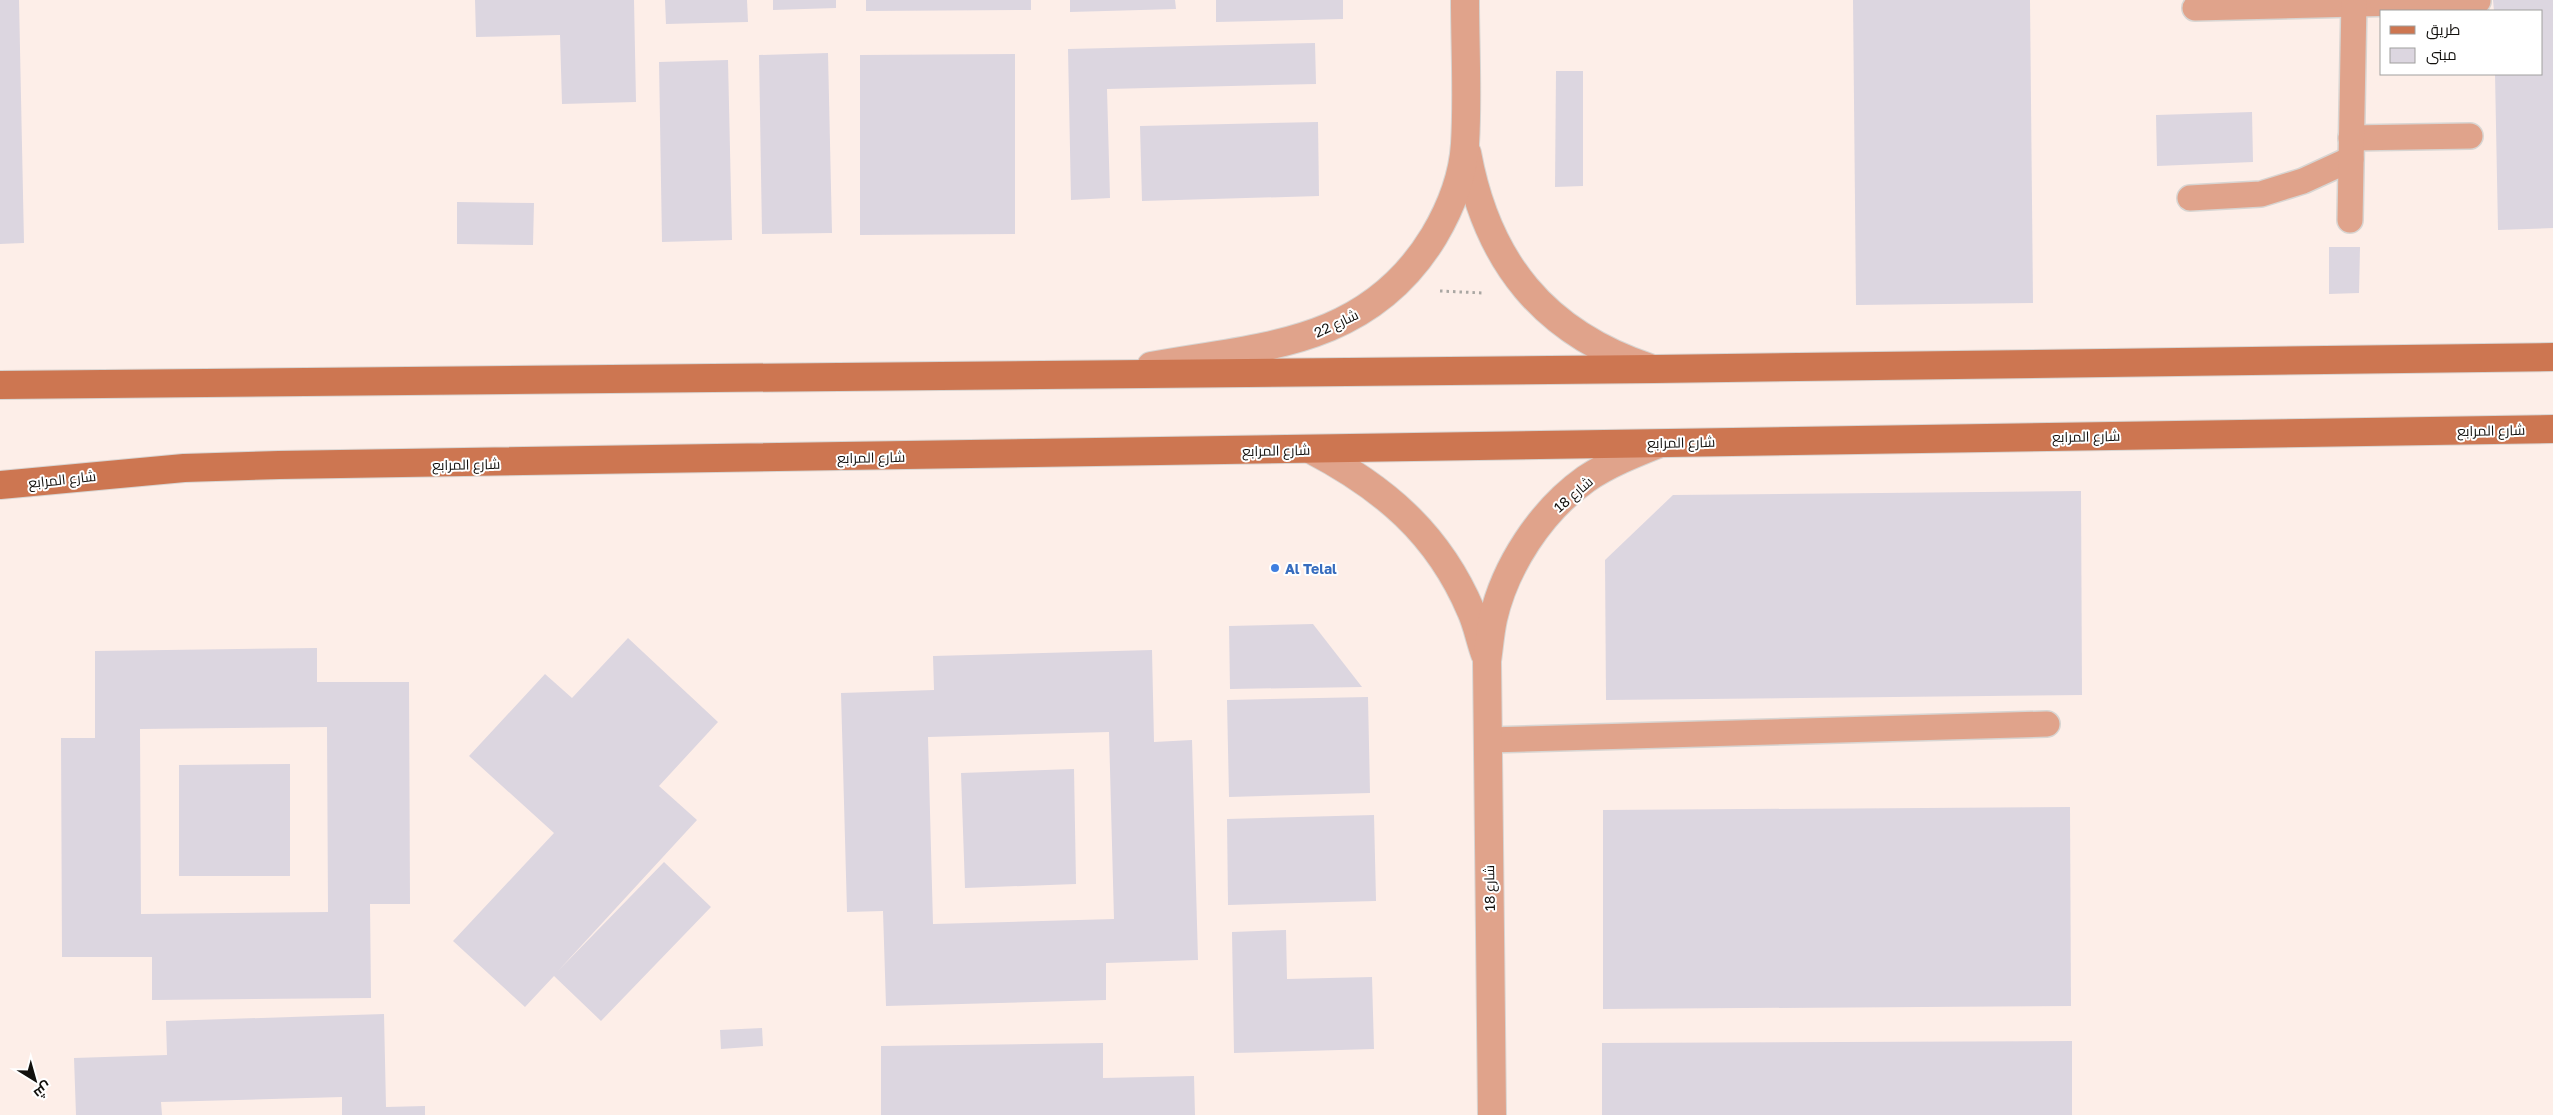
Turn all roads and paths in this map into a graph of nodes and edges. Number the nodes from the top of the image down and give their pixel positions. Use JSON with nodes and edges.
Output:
{"nodes":[{"id":1,"x":1465,"y":0,"type":"edge"},
{"id":2,"x":2478,"y":0,"type":"edge"},
{"id":3,"x":2354,"y":2,"type":"edge"},
{"id":4,"x":2194,"y":8,"type":"dead end"},
{"id":5,"x":2470,"y":136,"type":"dead end"},
{"id":6,"x":1465,"y":145,"type":"junction"},
{"id":7,"x":2351,"y":149,"type":"junction"},
{"id":8,"x":2190,"y":198,"type":"dead end"},
{"id":9,"x":2350,"y":220,"type":"dead end"},
{"id":10,"x":1407,"y":273,"type":"junction"},
{"id":11,"x":1520,"y":281,"type":"junction"},
{"id":12,"x":2553,"y":357,"type":"edge"},
{"id":13,"x":1654,"y":369,"type":"junction"},
{"id":14,"x":1112,"y":373,"type":"junction"},
{"id":15,"x":0,"y":385,"type":"edge"},
{"id":16,"x":2553,"y":429,"type":"edge"},
{"id":17,"x":1661,"y":442,"type":"junction"},
{"id":18,"x":1310,"y":449,"type":"junction"},
{"id":19,"x":0,"y":485,"type":"edge"},
{"id":20,"x":1487,"y":661,"type":"junction"},
{"id":21,"x":2047,"y":724,"type":"dead end"},
{"id":22,"x":1488,"y":740,"type":"junction"},
{"id":23,"x":1492,"y":1115,"type":"edge"}],
"edges":[{"from":1,"to":6,"type":"street","name":"شارع 22"},
{"from":2,"to":3,"type":"lane"},
{"from":3,"to":4,"type":"lane"},
{"from":3,"to":7,"type":"lane"},
{"from":5,"to":7,"type":"lane"},
{"from":6,"to":10,"type":"street","name":"شارع 22"},
{"from":6,"to":11,"type":"street","name":"شارع 22"},
{"from":7,"to":8,"type":"lane"},
{"from":7,"to":9,"type":"lane"},
{"from":10,"to":11,"type":"path"},
{"from":10,"to":14,"type":"street","name":"شارع 22"},
{"from":11,"to":13,"type":"street","name":"شارع 22"},
{"from":12,"to":13,"type":"main road"},
{"from":13,"to":14,"type":"main road"},
{"from":14,"to":15,"type":"main road"},
{"from":16,"to":17,"type":"main road","name":"شارع المرابع"},
{"from":17,"to":18,"type":"main road","name":"شارع المرابع"},
{"from":17,"to":20,"type":"street","name":"شارع 18"},
{"from":18,"to":19,"type":"main road","name":"شارع المرابع"},
{"from":18,"to":20,"type":"street","name":"شارع 18"},
{"from":20,"to":22,"type":"street","name":"شارع 18"},
{"from":21,"to":22,"type":"lane"},
{"from":22,"to":23,"type":"street","name":"شارع 18"}]}
